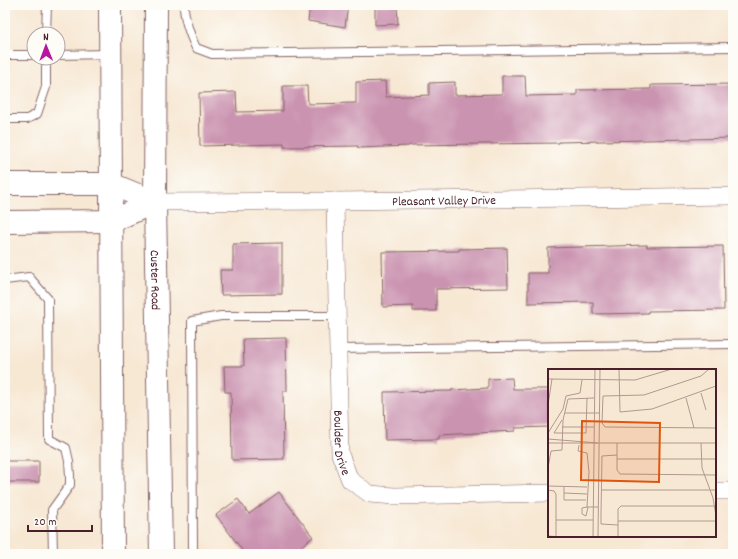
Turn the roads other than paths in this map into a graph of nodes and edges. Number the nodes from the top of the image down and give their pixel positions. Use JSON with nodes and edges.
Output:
{"nodes":[{"id":1,"x":46,"y":5,"type":"edge"},
{"id":2,"x":110,"y":5,"type":"edge"},
{"id":3,"x":156,"y":5,"type":"edge"},
{"id":4,"x":184,"y":5,"type":"edge"},
{"id":5,"x":46,"y":26,"type":"edge"},
{"id":6,"x":733,"y":47,"type":"edge"},
{"id":7,"x":110,"y":54,"type":"junction"},
{"id":8,"x":5,"y":55,"type":"edge"},
{"id":9,"x":26,"y":55,"type":"edge"},
{"id":10,"x":66,"y":55,"type":"edge"},
{"id":11,"x":46,"y":66,"type":"edge"},
{"id":12,"x":5,"y":120,"type":"edge"},
{"id":13,"x":5,"y":184,"type":"edge"},
{"id":14,"x":111,"y":184,"type":"junction"},
{"id":15,"x":733,"y":196,"type":"edge"},
{"id":16,"x":335,"y":201,"type":"junction"},
{"id":17,"x":155,"y":202,"type":"junction"},
{"id":18,"x":112,"y":221,"type":"junction"},
{"id":19,"x":5,"y":222,"type":"edge"},
{"id":20,"x":5,"y":280,"type":"edge"},
{"id":21,"x":337,"y":316,"type":"junction"},
{"id":22,"x":733,"y":344,"type":"edge"},
{"id":23,"x":338,"y":349,"type":"junction"},
{"id":24,"x":733,"y":490,"type":"edge"},
{"id":25,"x":716,"y":491,"type":"edge"},
{"id":26,"x":548,"y":493,"type":"edge"},
{"id":27,"x":53,"y":554,"type":"edge"},
{"id":28,"x":113,"y":554,"type":"edge"},
{"id":29,"x":161,"y":554,"type":"edge"},
{"id":30,"x":192,"y":554,"type":"edge"}],
"edges":[{"from":1,"to":5,"type":"lane"},
{"from":2,"to":7,"type":"main road"},
{"from":3,"to":17,"type":"main road","name":"Custer Road"},
{"from":4,"to":6,"type":"lane"},
{"from":7,"to":10,"type":"lane"},
{"from":7,"to":14,"type":"main road"},
{"from":8,"to":9,"type":"lane"},
{"from":11,"to":12,"type":"lane"},
{"from":13,"to":14,"type":"main road","name":"Pleasant Valley Drive"},
{"from":14,"to":17,"type":"main road","name":"Pleasant Valley Drive"},
{"from":14,"to":18,"type":"main road"},
{"from":15,"to":16,"type":"street","name":"Pleasant Valley Drive"},
{"from":16,"to":17,"type":"street","name":"Pleasant Valley Drive"},
{"from":16,"to":21,"type":"street","name":"Boulder Drive"},
{"from":17,"to":18,"type":"main road","name":"Pleasant Valley Drive"},
{"from":17,"to":29,"type":"main road","name":"Custer Road"},
{"from":18,"to":19,"type":"main road","name":"Pleasant Valley Drive"},
{"from":18,"to":28,"type":"main road"},
{"from":20,"to":27,"type":"lane"},
{"from":21,"to":23,"type":"street","name":"Boulder Drive"},
{"from":21,"to":30,"type":"lane"},
{"from":22,"to":23,"type":"lane"},
{"from":23,"to":26,"type":"street","name":"Boulder Drive"},
{"from":24,"to":25,"type":"street"}]}
